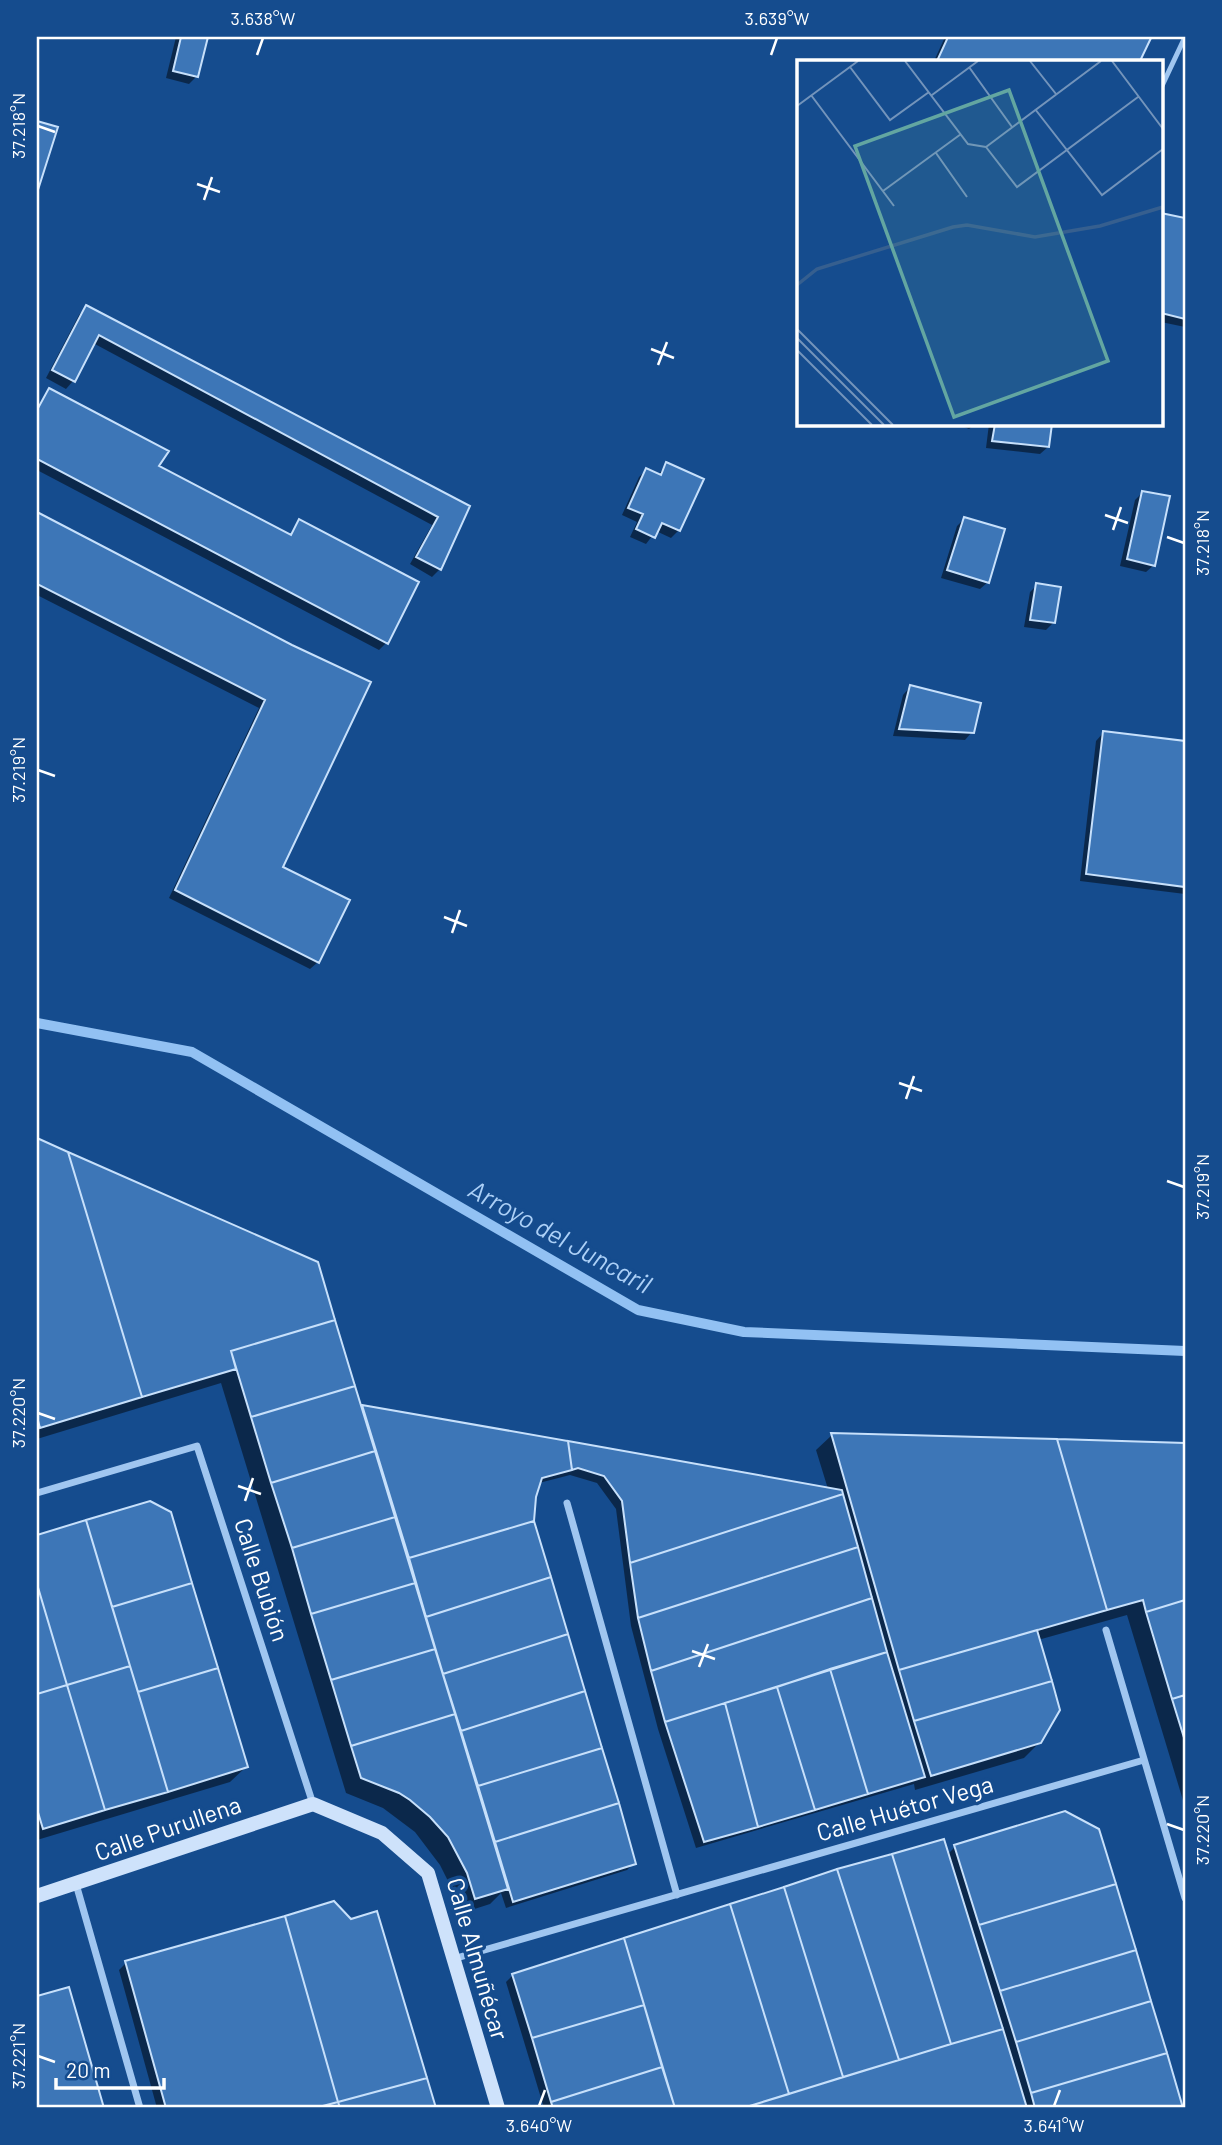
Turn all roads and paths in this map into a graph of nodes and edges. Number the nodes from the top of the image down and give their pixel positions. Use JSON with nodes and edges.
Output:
{"nodes":[{"id":1,"x":1185,"y":37,"type":"edge"},
{"id":2,"x":1162,"y":86,"type":"edge"},
{"id":3,"x":37,"y":1493,"type":"edge"},
{"id":4,"x":567,"y":1503,"type":"dead end"},
{"id":5,"x":1106,"y":1630,"type":"dead end"},
{"id":6,"x":1144,"y":1760,"type":"junction"},
{"id":7,"x":313,"y":1804,"type":"junction"},
{"id":8,"x":76,"y":1884,"type":"junction"},
{"id":9,"x":677,"y":1895,"type":"junction"},
{"id":10,"x":37,"y":1896,"type":"edge"},
{"id":11,"x":1185,"y":1898,"type":"edge"},
{"id":12,"x":453,"y":1959,"type":"junction"},
{"id":13,"x":140,"y":2108,"type":"edge"},
{"id":14,"x":498,"y":2108,"type":"edge"}],
"edges":[{"from":1,"to":2,"type":"lane"},
{"from":3,"to":7,"type":"street","name":"Calle Bubión"},
{"from":4,"to":9,"type":"street"},
{"from":5,"to":6,"type":"street"},
{"from":6,"to":9,"type":"street","name":"Calle Huétor Vega"},
{"from":6,"to":11,"type":"street"},
{"from":7,"to":8,"type":"street","name":"Calle Purullena"},
{"from":7,"to":12,"type":"street","name":"Calle Almuñécar"},
{"from":8,"to":10,"type":"street","name":"Calle Purullena"},
{"from":8,"to":13,"type":"street"},
{"from":9,"to":12,"type":"street","name":"Calle Huétor Vega"},
{"from":12,"to":14,"type":"street","name":"Calle Almuñécar"}]}
